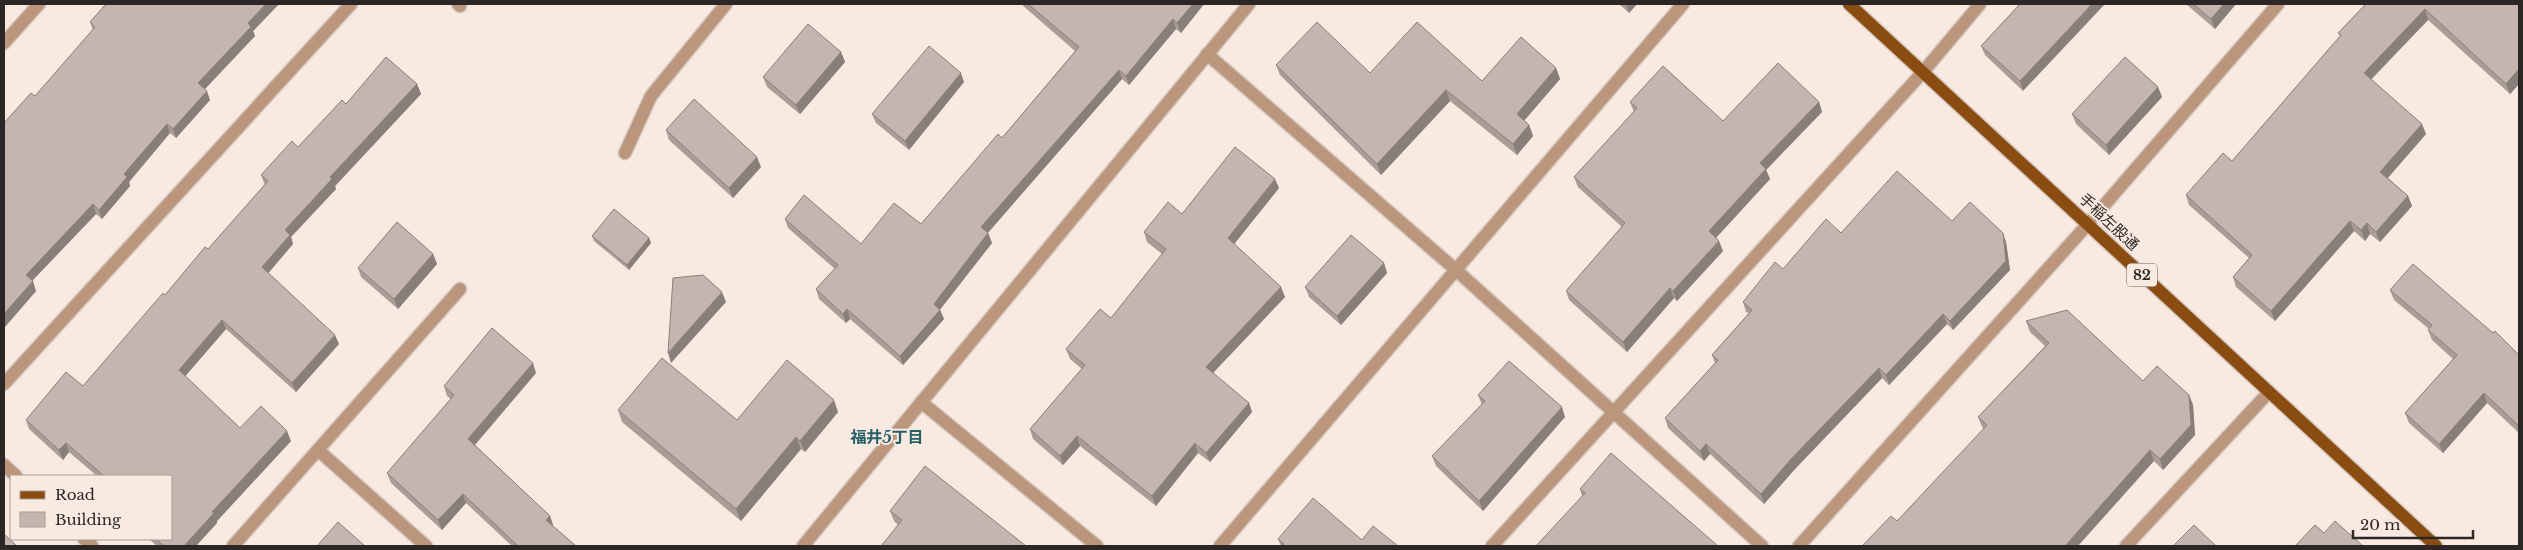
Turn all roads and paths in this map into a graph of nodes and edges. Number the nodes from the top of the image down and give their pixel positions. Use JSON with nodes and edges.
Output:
{"nodes":[{"id":1,"x":39,"y":4,"type":"edge"},
{"id":2,"x":351,"y":4,"type":"edge"},
{"id":3,"x":726,"y":4,"type":"edge"},
{"id":4,"x":1249,"y":4,"type":"edge"},
{"id":5,"x":1684,"y":4,"type":"edge"},
{"id":6,"x":1849,"y":4,"type":"edge"},
{"id":7,"x":1980,"y":4,"type":"edge"},
{"id":8,"x":2278,"y":4,"type":"edge"},
{"id":9,"x":4,"y":43,"type":"edge"},
{"id":10,"x":1207,"y":54,"type":"junction"},
{"id":11,"x":1923,"y":72,"type":"junction"},
{"id":12,"x":625,"y":153,"type":"dead end"},
{"id":13,"x":2088,"y":224,"type":"junction"},
{"id":14,"x":1456,"y":270,"type":"junction"},
{"id":15,"x":460,"y":289,"type":"dead end"},
{"id":16,"x":4,"y":384,"type":"edge"},
{"id":17,"x":2270,"y":392,"type":"junction"},
{"id":18,"x":921,"y":402,"type":"junction"},
{"id":19,"x":1613,"y":413,"type":"junction"},
{"id":20,"x":318,"y":450,"type":"junction"},
{"id":21,"x":4,"y":465,"type":"edge"},
{"id":22,"x":15,"y":475,"type":"edge"},
{"id":23,"x":233,"y":546,"type":"edge"},
{"id":24,"x":426,"y":546,"type":"edge"},
{"id":25,"x":803,"y":546,"type":"edge"},
{"id":26,"x":1097,"y":546,"type":"edge"},
{"id":27,"x":1220,"y":546,"type":"edge"},
{"id":28,"x":1492,"y":546,"type":"edge"},
{"id":29,"x":1762,"y":546,"type":"edge"},
{"id":30,"x":1799,"y":546,"type":"edge"},
{"id":31,"x":2126,"y":546,"type":"edge"},
{"id":32,"x":2436,"y":546,"type":"edge"}],
"edges":[{"from":1,"to":9,"type":"street"},
{"from":2,"to":16,"type":"street"},
{"from":3,"to":12,"type":"street"},
{"from":4,"to":10,"type":"street"},
{"from":5,"to":14,"type":"street"},
{"from":6,"to":11,"type":"main road","name":"手稲左股通","number":"82"},
{"from":7,"to":11,"type":"street"},
{"from":8,"to":13,"type":"street"},
{"from":10,"to":14,"type":"street"},
{"from":10,"to":18,"type":"street"},
{"from":11,"to":13,"type":"main road","name":"手稲左股通","number":"82"},
{"from":11,"to":19,"type":"street"},
{"from":13,"to":17,"type":"main road","name":"手稲左股通","number":"82"},
{"from":13,"to":30,"type":"street"},
{"from":14,"to":19,"type":"street"},
{"from":14,"to":27,"type":"street"},
{"from":15,"to":20,"type":"street"},
{"from":17,"to":31,"type":"street"},
{"from":17,"to":32,"type":"main road","name":"手稲左股通","number":"82"},
{"from":18,"to":25,"type":"street"},
{"from":18,"to":26,"type":"street"},
{"from":19,"to":28,"type":"street"},
{"from":19,"to":29,"type":"street"},
{"from":20,"to":23,"type":"street"},
{"from":20,"to":24,"type":"street"},
{"from":21,"to":22,"type":"street"}]}
